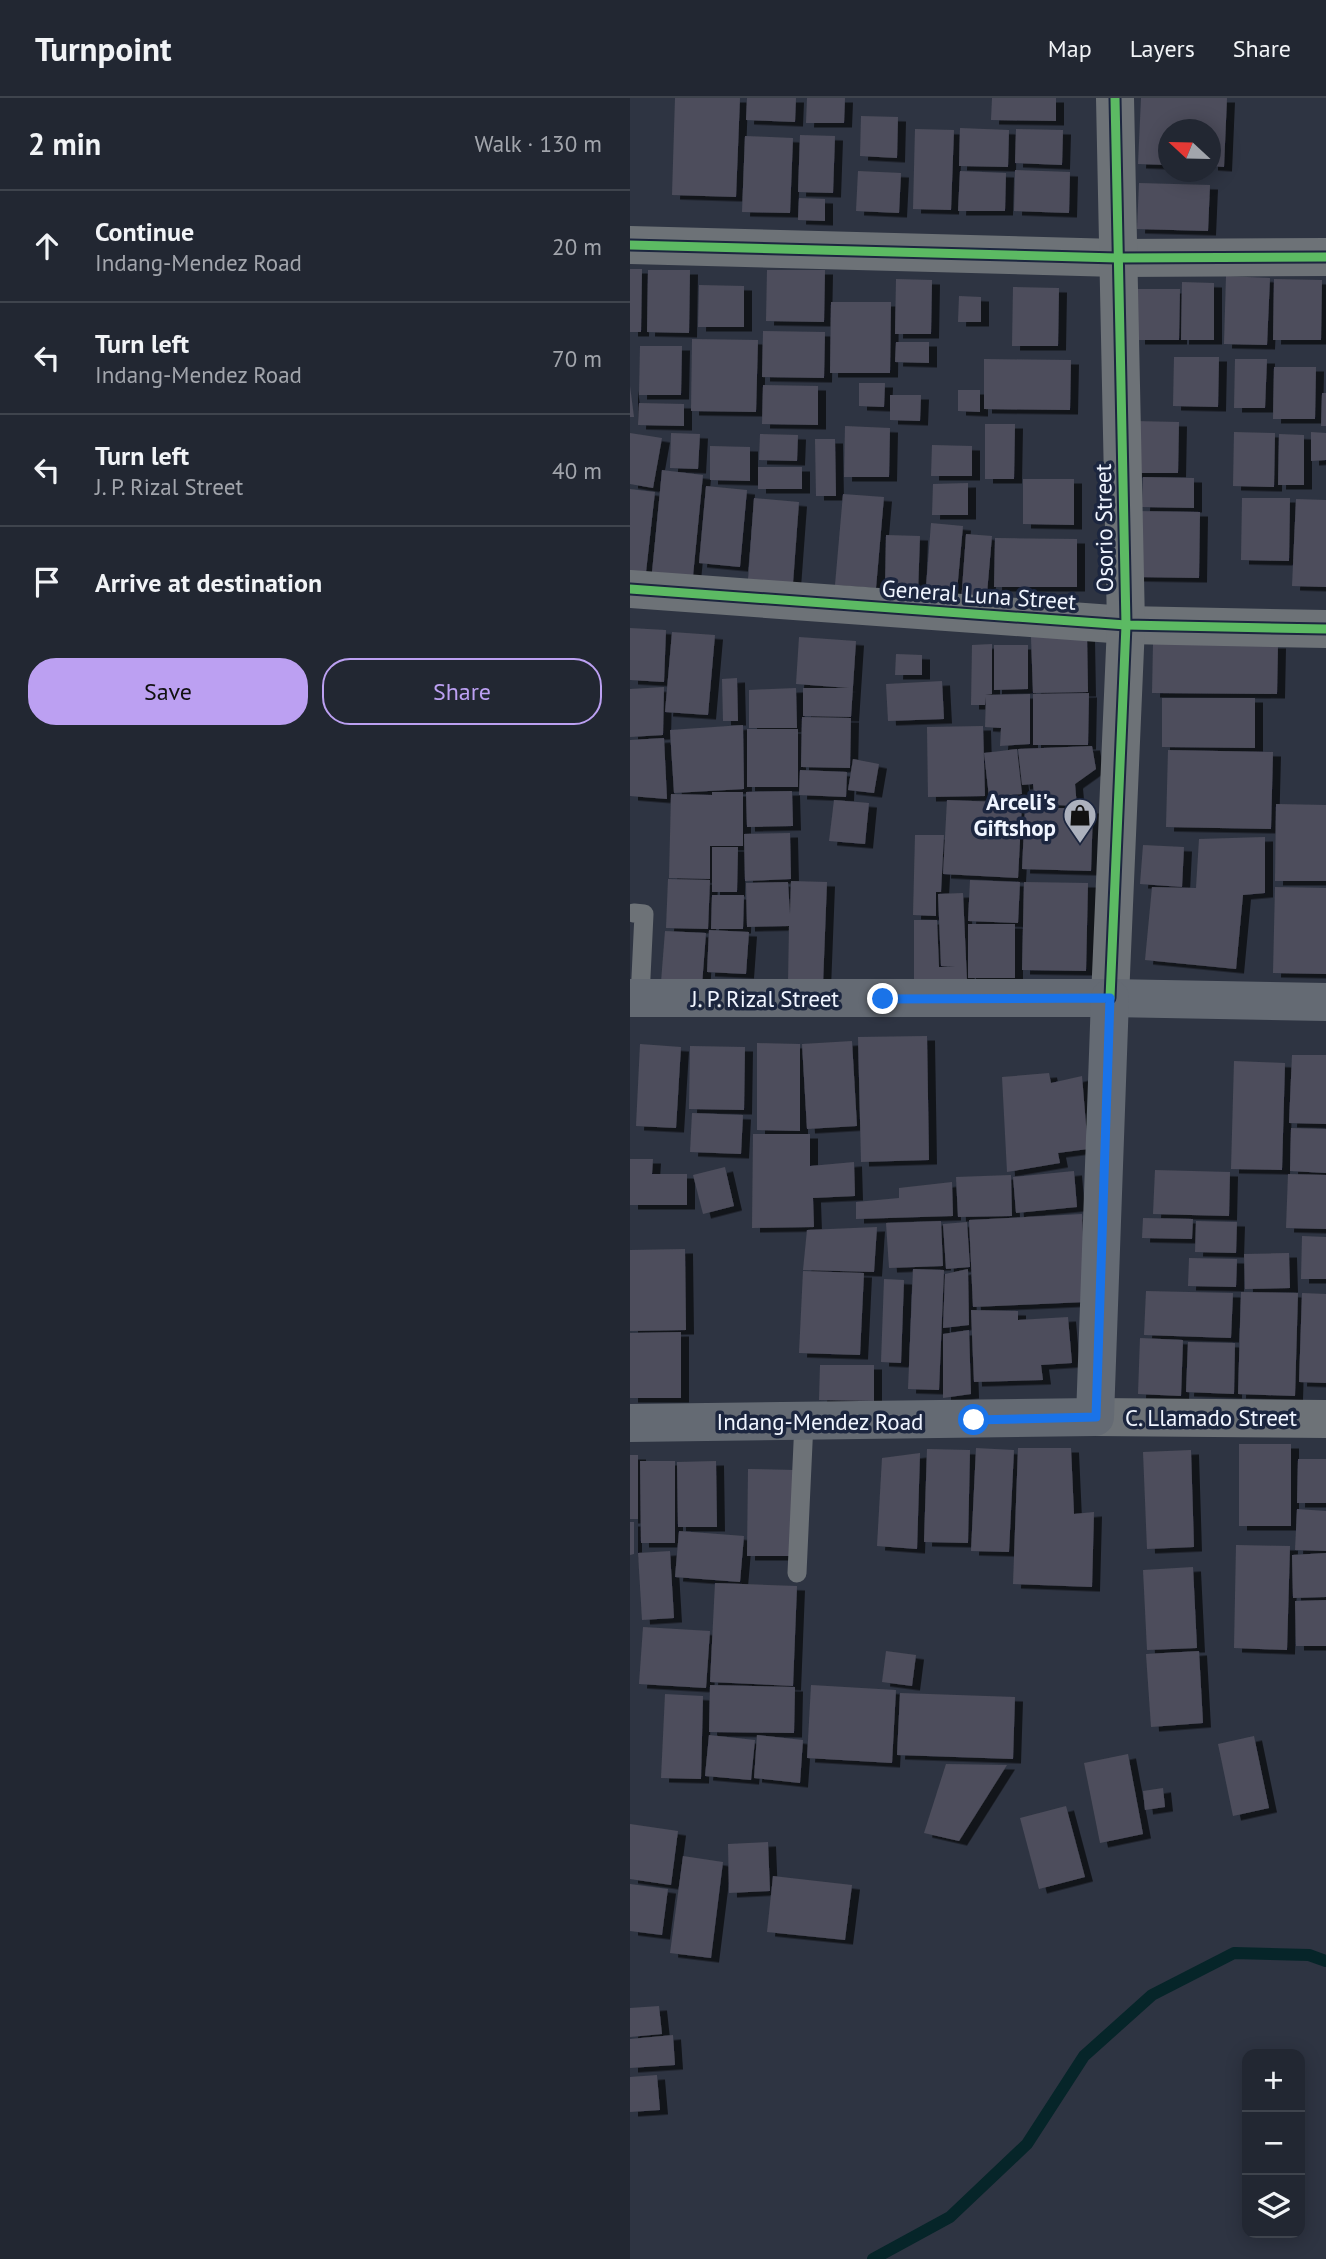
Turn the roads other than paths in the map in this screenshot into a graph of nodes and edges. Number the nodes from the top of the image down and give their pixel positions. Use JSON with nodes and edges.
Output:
{"nodes":[{"id":1,"x":1115,"y":98,"type":"edge"},
{"id":2,"x":630,"y":245,"type":"edge"},
{"id":3,"x":1326,"y":257,"type":"edge"},
{"id":4,"x":1117,"y":258,"type":"junction"},
{"id":5,"x":630,"y":589,"type":"edge"},
{"id":6,"x":1126,"y":625,"type":"junction"},
{"id":7,"x":1326,"y":629,"type":"edge"},
{"id":8,"x":634,"y":913,"type":"dead end"},
{"id":9,"x":635,"y":998,"type":"edge"},
{"id":10,"x":1110,"y":998,"type":"junction"},
{"id":11,"x":1326,"y":1002,"type":"edge"},
{"id":12,"x":1096,"y":1417,"type":"junction"},
{"id":13,"x":1326,"y":1419,"type":"edge"},
{"id":14,"x":804,"y":1422,"type":"junction"},
{"id":15,"x":630,"y":1423,"type":"edge"},
{"id":16,"x":797,"y":1573,"type":"dead end"}],
"edges":[{"from":1,"to":4,"type":"street","name":"Osorio Street"},
{"from":2,"to":4,"type":"street"},
{"from":3,"to":4,"type":"street"},
{"from":4,"to":6,"type":"street","name":"Osorio Street"},
{"from":5,"to":6,"type":"street","name":"General Luna Street"},
{"from":6,"to":7,"type":"street","name":"General Luna Street"},
{"from":6,"to":10,"type":"street","name":"Osorio Street"},
{"from":8,"to":9,"type":"lane"},
{"from":9,"to":10,"type":"main road","name":"J. P. Rizal Street"},
{"from":10,"to":11,"type":"main road","name":"J. P. Rizal Street"},
{"from":10,"to":12,"type":"main road"},
{"from":12,"to":13,"type":"street","name":"C. Llamado Street"},
{"from":12,"to":14,"type":"main road","name":"Indang-Mendez Road"},
{"from":14,"to":15,"type":"main road","name":"Indang-Mendez Road"},
{"from":14,"to":16,"type":"lane"}]}
